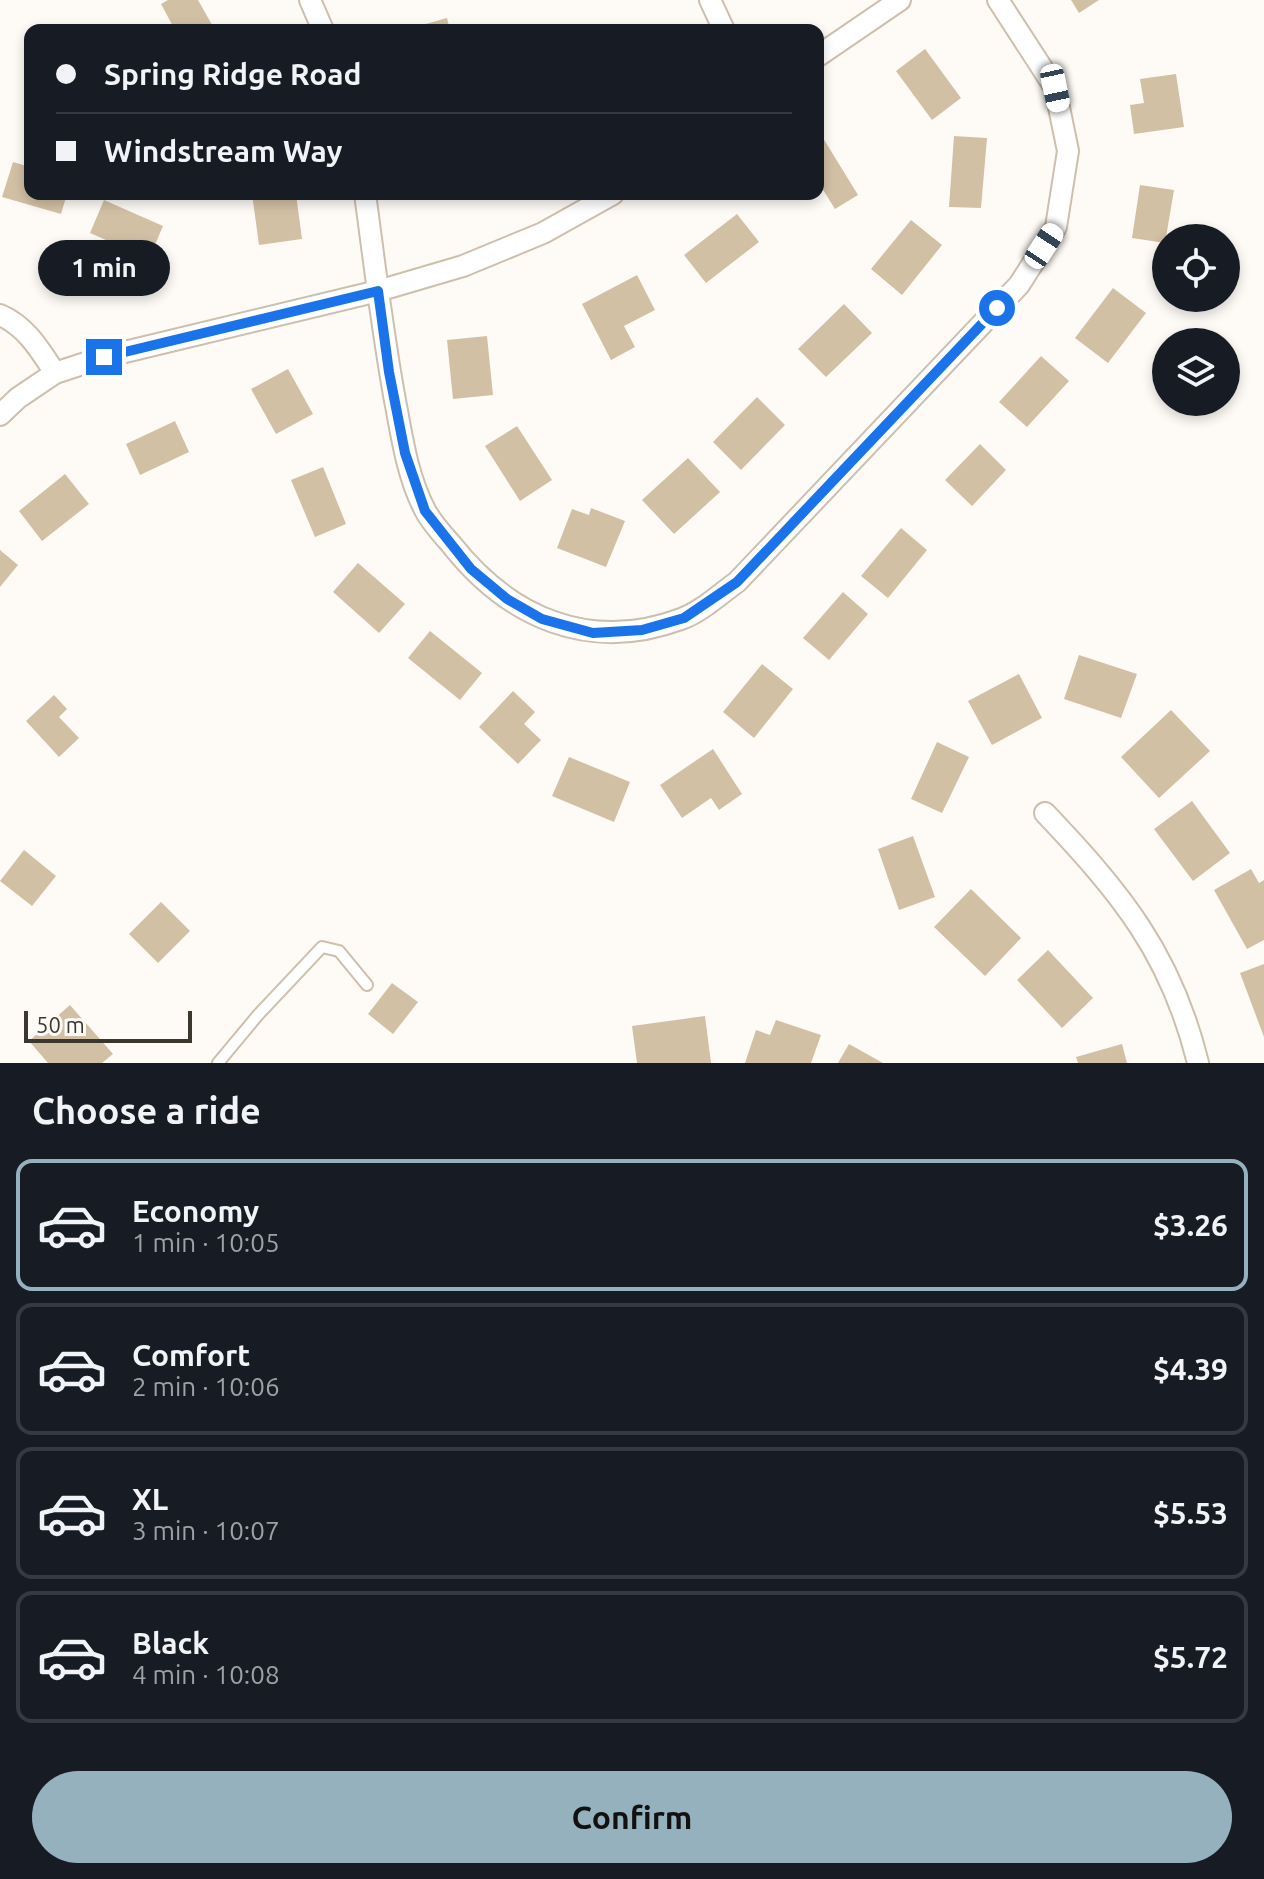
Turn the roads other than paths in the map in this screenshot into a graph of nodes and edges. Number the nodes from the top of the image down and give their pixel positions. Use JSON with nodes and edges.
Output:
{"nodes":[{"id":1,"x":310,"y":0,"type":"edge"},
{"id":2,"x":710,"y":0,"type":"edge"},
{"id":3,"x":900,"y":0,"type":"edge"},
{"id":4,"x":998,"y":0,"type":"edge"},
{"id":5,"x":320,"y":24,"type":"edge"},
{"id":6,"x":721,"y":24,"type":"edge"},
{"id":7,"x":824,"y":52,"type":"edge"},
{"id":8,"x":366,"y":200,"type":"edge"},
{"id":9,"x":602,"y":200,"type":"edge"},
{"id":10,"x":378,"y":291,"type":"junction"},
{"id":11,"x":0,"y":315,"type":"edge"},
{"id":12,"x":55,"y":373,"type":"junction"},
{"id":13,"x":0,"y":415,"type":"edge"},
{"id":14,"x":1045,"y":813,"type":"dead end"},
{"id":15,"x":367,"y":985,"type":"dead end"},
{"id":16,"x":218,"y":1063,"type":"edge"},
{"id":17,"x":1198,"y":1063,"type":"edge"}],
"edges":[{"from":1,"to":5,"type":"street"},
{"from":2,"to":6,"type":"street"},
{"from":3,"to":7,"type":"street"},
{"from":4,"to":10,"type":"street"},
{"from":8,"to":10,"type":"street"},
{"from":9,"to":10,"type":"street"},
{"from":10,"to":12,"type":"street"},
{"from":11,"to":12,"type":"street"},
{"from":12,"to":13,"type":"street"},
{"from":14,"to":17,"type":"street"},
{"from":15,"to":16,"type":"lane"}]}
